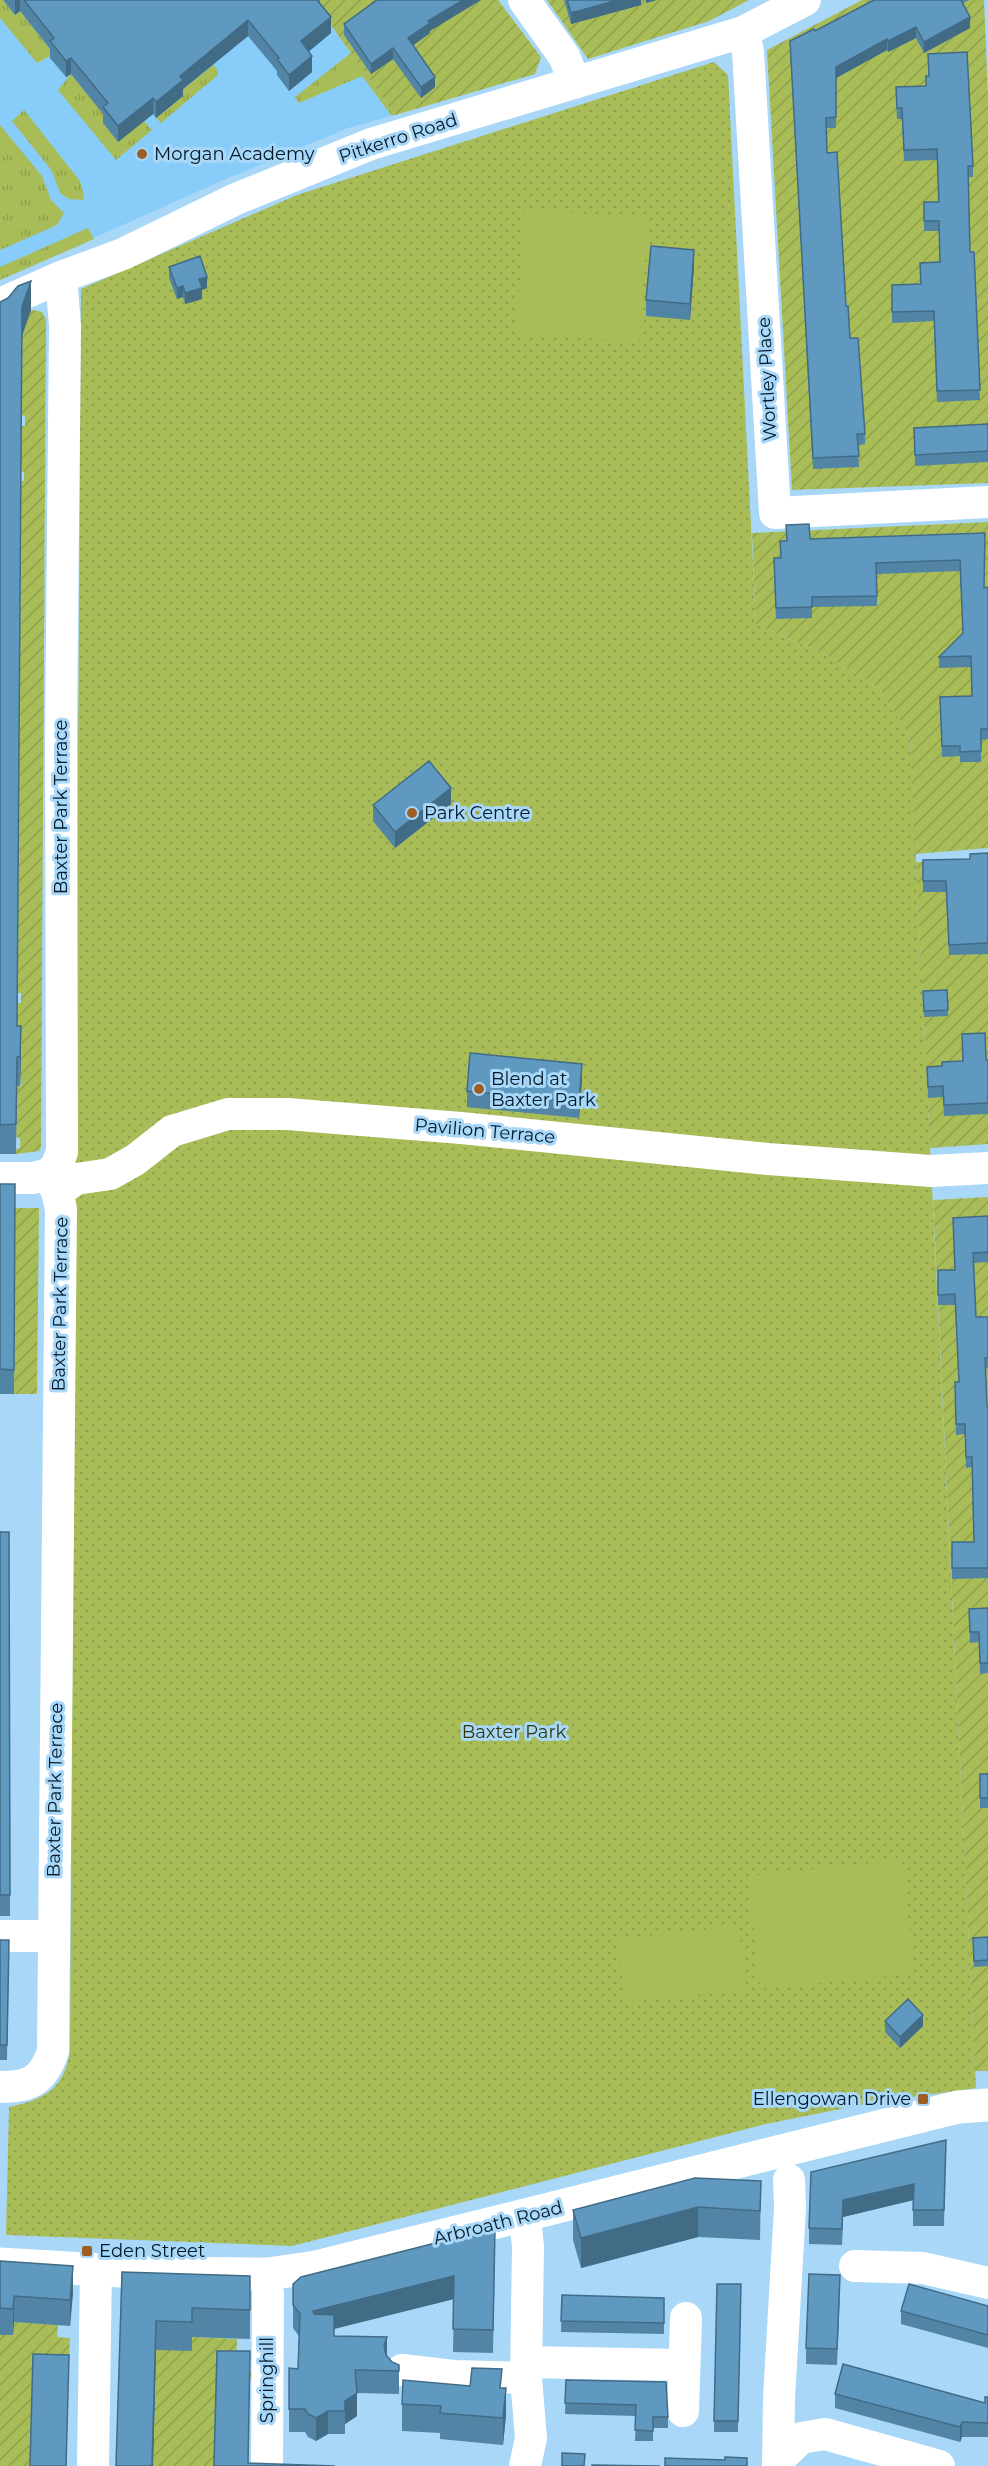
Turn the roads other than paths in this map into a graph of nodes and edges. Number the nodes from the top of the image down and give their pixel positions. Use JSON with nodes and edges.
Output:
{"nodes":[{"id":1,"x":524,"y":0,"type":"edge"},
{"id":2,"x":805,"y":0,"type":"edge"},
{"id":3,"x":743,"y":32,"type":"junction"},
{"id":4,"x":575,"y":83,"type":"junction"},
{"id":5,"x":62,"y":277,"type":"junction"},
{"id":6,"x":0,"y":304,"type":"edge"},
{"id":7,"x":988,"y":502,"type":"edge"},
{"id":8,"x":988,"y":1168,"type":"edge"},
{"id":9,"x":0,"y":1178,"type":"edge"},
{"id":10,"x":53,"y":1183,"type":"junction"},
{"id":11,"x":0,"y":1936,"type":"edge"},
{"id":12,"x":53,"y":1936,"type":"junction"},
{"id":13,"x":0,"y":2087,"type":"edge"},
{"id":14,"x":988,"y":2105,"type":"edge"},
{"id":15,"x":789,"y":2180,"type":"dead end"},
{"id":16,"x":525,"y":2216,"type":"junction"},
{"id":17,"x":0,"y":2264,"type":"edge"},
{"id":18,"x":855,"y":2266,"type":"dead end"},
{"id":19,"x":96,"y":2270,"type":"junction"},
{"id":20,"x":988,"y":2283,"type":"edge"},
{"id":21,"x":268,"y":2294,"type":"dead end"},
{"id":22,"x":686,"y":2318,"type":"dead end"},
{"id":23,"x":684,"y":2365,"type":"junction"},
{"id":24,"x":402,"y":2370,"type":"edge"},
{"id":25,"x":526,"y":2370,"type":"junction"},
{"id":26,"x":683,"y":2410,"type":"dead end"},
{"id":27,"x":778,"y":2463,"type":"edge"},
{"id":28,"x":93,"y":2466,"type":"edge"},
{"id":29,"x":267,"y":2466,"type":"edge"},
{"id":30,"x":525,"y":2466,"type":"edge"},
{"id":31,"x":939,"y":2466,"type":"edge"}],
"edges":[{"from":1,"to":4,"type":"street"},
{"from":2,"to":3,"type":"street","name":"Pitkerro Road"},
{"from":3,"to":4,"type":"street","name":"Pitkerro Road"},
{"from":3,"to":7,"type":"street","name":"Wortley Place"},
{"from":4,"to":5,"type":"street","name":"Pitkerro Road"},
{"from":5,"to":6,"type":"street","name":"Pitkerro Road"},
{"from":5,"to":10,"type":"street","name":"Baxter Park Terrace"},
{"from":8,"to":10,"type":"street","name":"Pavilion Terrace"},
{"from":9,"to":10,"type":"street"},
{"from":10,"to":12,"type":"street","name":"Baxter Park Terrace"},
{"from":11,"to":12,"type":"street"},
{"from":12,"to":13,"type":"street","name":"Baxter Park Terrace"},
{"from":14,"to":16,"type":"main road","name":"Arbroath Road"},
{"from":15,"to":27,"type":"street"},
{"from":16,"to":19,"type":"main road","name":"Arbroath Road"},
{"from":16,"to":25,"type":"street"},
{"from":17,"to":19,"type":"main road","name":"Arbroath Road"},
{"from":18,"to":20,"type":"street"},
{"from":19,"to":28,"type":"street"},
{"from":21,"to":29,"type":"street","name":"Springhill"},
{"from":22,"to":23,"type":"street"},
{"from":23,"to":25,"type":"street"},
{"from":23,"to":26,"type":"street"},
{"from":24,"to":25,"type":"street"},
{"from":25,"to":30,"type":"street"},
{"from":27,"to":31,"type":"street"}]}
